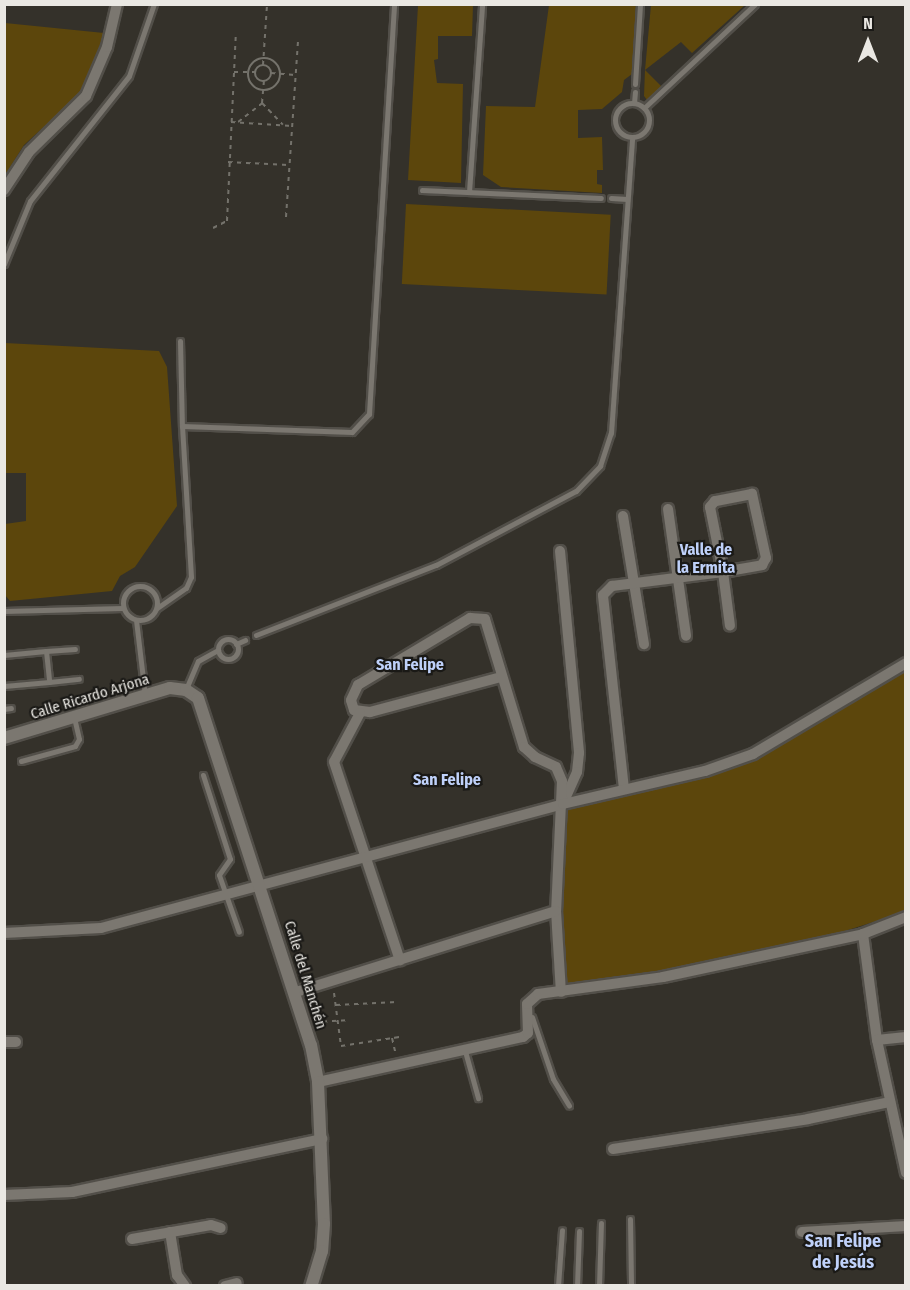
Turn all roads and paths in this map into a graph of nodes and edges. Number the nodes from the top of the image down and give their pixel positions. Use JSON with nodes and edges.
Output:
{"nodes":[{"id":1,"x":117,"y":4,"type":"edge"},
{"id":2,"x":154,"y":4,"type":"edge"},
{"id":3,"x":267,"y":4,"type":"edge"},
{"id":4,"x":394,"y":4,"type":"edge"},
{"id":5,"x":482,"y":4,"type":"edge"},
{"id":6,"x":640,"y":4,"type":"edge"},
{"id":7,"x":755,"y":4,"type":"edge"},
{"id":8,"x":236,"y":33,"type":"dead end"},
{"id":9,"x":298,"y":39,"type":"dead end"},
{"id":10,"x":264,"y":57,"type":"junction"},
{"id":11,"x":263,"y":65,"type":"junction"},
{"id":12,"x":234,"y":72,"type":"junction"},
{"id":13,"x":255,"y":72,"type":"junction"},
{"id":14,"x":247,"y":73,"type":"junction"},
{"id":15,"x":271,"y":73,"type":"junction"},
{"id":16,"x":280,"y":74,"type":"junction"},
{"id":17,"x":296,"y":75,"type":"junction"},
{"id":18,"x":264,"y":81,"type":"junction"},
{"id":19,"x":635,"y":84,"type":"dead end"},
{"id":20,"x":263,"y":90,"type":"junction"},
{"id":21,"x":635,"y":92,"type":"dead end"},
{"id":22,"x":262,"y":103,"type":"junction"},
{"id":23,"x":634,"y":103,"type":"junction"},
{"id":24,"x":644,"y":108,"type":"junction"},
{"id":25,"x":231,"y":122,"type":"junction"},
{"id":26,"x":238,"y":122,"type":"junction"},
{"id":27,"x":283,"y":125,"type":"junction"},
{"id":28,"x":292,"y":126,"type":"junction"},
{"id":29,"x":632,"y":138,"type":"junction"},
{"id":30,"x":228,"y":162,"type":"junction"},
{"id":31,"x":290,"y":165,"type":"junction"},
{"id":32,"x":4,"y":190,"type":"edge"},
{"id":33,"x":422,"y":190,"type":"dead end"},
{"id":34,"x":469,"y":192,"type":"junction"},
{"id":35,"x":602,"y":198,"type":"dead end"},
{"id":36,"x":611,"y":198,"type":"dead end"},
{"id":37,"x":627,"y":199,"type":"junction"},
{"id":38,"x":286,"y":217,"type":"dead end"},
{"id":39,"x":213,"y":228,"type":"dead end"},
{"id":40,"x":4,"y":264,"type":"edge"},
{"id":41,"x":180,"y":341,"type":"dead end"},
{"id":42,"x":182,"y":426,"type":"junction"},
{"id":43,"x":668,"y":509,"type":"dead end"},
{"id":44,"x":623,"y":516,"type":"dead end"},
{"id":45,"x":560,"y":551,"type":"dead end"},
{"id":46,"x":723,"y":572,"type":"junction"},
{"id":47,"x":676,"y":578,"type":"junction"},
{"id":48,"x":634,"y":584,"type":"junction"},
{"id":49,"x":123,"y":608,"type":"junction"},
{"id":50,"x":157,"y":608,"type":"junction"},
{"id":51,"x":4,"y":611,"type":"edge"},
{"id":52,"x":136,"y":620,"type":"junction"},
{"id":53,"x":730,"y":626,"type":"dead end"},
{"id":54,"x":256,"y":635,"type":"dead end"},
{"id":55,"x":686,"y":636,"type":"dead end"},
{"id":56,"x":245,"y":640,"type":"dead end"},
{"id":57,"x":236,"y":644,"type":"junction"},
{"id":58,"x":644,"y":644,"type":"dead end"},
{"id":59,"x":75,"y":649,"type":"dead end"},
{"id":60,"x":46,"y":651,"type":"junction"},
{"id":61,"x":218,"y":651,"type":"junction"},
{"id":62,"x":4,"y":655,"type":"edge"},
{"id":63,"x":906,"y":663,"type":"edge"},
{"id":64,"x":501,"y":677,"type":"junction"},
{"id":65,"x":79,"y":679,"type":"dead end"},
{"id":66,"x":49,"y":682,"type":"junction"},
{"id":67,"x":4,"y":686,"type":"edge"},
{"id":68,"x":186,"y":690,"type":"junction"},
{"id":69,"x":145,"y":696,"type":"junction"},
{"id":70,"x":360,"y":713,"type":"junction"},
{"id":71,"x":74,"y":717,"type":"junction"},
{"id":72,"x":4,"y":738,"type":"edge"},
{"id":73,"x":21,"y":760,"type":"dead end"},
{"id":74,"x":203,"y":775,"type":"dead end"},
{"id":75,"x":624,"y":789,"type":"junction"},
{"id":76,"x":562,"y":804,"type":"junction"},
{"id":77,"x":367,"y":856,"type":"junction"},
{"id":78,"x":261,"y":885,"type":"junction"},
{"id":79,"x":224,"y":896,"type":"junction"},
{"id":80,"x":556,"y":911,"type":"junction"},
{"id":81,"x":906,"y":917,"type":"edge"},
{"id":82,"x":239,"y":932,"type":"dead end"},
{"id":83,"x":4,"y":933,"type":"edge"},
{"id":84,"x":863,"y":933,"type":"junction"},
{"id":85,"x":400,"y":960,"type":"junction"},
{"id":86,"x":332,"y":981,"type":"junction"},
{"id":87,"x":296,"y":992,"type":"junction"},
{"id":88,"x":561,"y":992,"type":"junction"},
{"id":89,"x":397,"y":1002,"type":"dead end"},
{"id":90,"x":336,"y":1005,"type":"junction"},
{"id":91,"x":526,"y":1008,"type":"junction"},
{"id":92,"x":338,"y":1020,"type":"junction"},
{"id":93,"x":346,"y":1020,"type":"dead end"},
{"id":94,"x":305,"y":1023,"type":"junction"},
{"id":95,"x":399,"y":1037,"type":"dead end"},
{"id":96,"x":906,"y":1037,"type":"edge"},
{"id":97,"x":392,"y":1038,"type":"junction"},
{"id":98,"x":877,"y":1040,"type":"junction"},
{"id":99,"x":465,"y":1051,"type":"junction"},
{"id":100,"x":399,"y":1066,"type":"junction"},
{"id":101,"x":318,"y":1082,"type":"junction"},
{"id":102,"x":477,"y":1098,"type":"dead end"},
{"id":103,"x":890,"y":1102,"type":"junction"},
{"id":104,"x":569,"y":1106,"type":"dead end"},
{"id":105,"x":321,"y":1139,"type":"junction"},
{"id":106,"x":613,"y":1149,"type":"dead end"},
{"id":107,"x":906,"y":1173,"type":"edge"},
{"id":108,"x":4,"y":1195,"type":"edge"},
{"id":109,"x":630,"y":1219,"type":"dead end"},
{"id":110,"x":602,"y":1223,"type":"dead end"},
{"id":111,"x":906,"y":1226,"type":"edge"},
{"id":112,"x":221,"y":1228,"type":"dead end"},
{"id":113,"x":562,"y":1230,"type":"dead end"},
{"id":114,"x":579,"y":1231,"type":"dead end"},
{"id":115,"x":170,"y":1232,"type":"junction"},
{"id":116,"x":802,"y":1232,"type":"dead end"},
{"id":117,"x":132,"y":1239,"type":"dead end"},
{"id":118,"x":237,"y":1283,"type":"dead end"},
{"id":119,"x":185,"y":1286,"type":"edge"},
{"id":120,"x":225,"y":1286,"type":"edge"},
{"id":121,"x":310,"y":1286,"type":"edge"},
{"id":122,"x":558,"y":1286,"type":"edge"},
{"id":123,"x":577,"y":1286,"type":"edge"},
{"id":124,"x":599,"y":1286,"type":"edge"},
{"id":125,"x":631,"y":1286,"type":"edge"}],
"edges":[{"from":1,"to":32,"type":"street"},
{"from":2,"to":40,"type":"lane"},
{"from":3,"to":10,"type":"path"},
{"from":4,"to":42,"type":"lane"},
{"from":5,"to":34,"type":"lane"},
{"from":6,"to":19,"type":"lane"},
{"from":7,"to":24,"type":"lane"},
{"from":8,"to":12,"type":"path"},
{"from":9,"to":17,"type":"path"},
{"from":10,"to":11,"type":"path"},
{"from":10,"to":14,"type":"path"},
{"from":10,"to":16,"type":"path"},
{"from":11,"to":13,"type":"path"},
{"from":11,"to":15,"type":"path"},
{"from":12,"to":14,"type":"path"},
{"from":12,"to":25,"type":"path"},
{"from":13,"to":14,"type":"path"},
{"from":13,"to":18,"type":"path"},
{"from":14,"to":20,"type":"path"},
{"from":15,"to":16,"type":"path"},
{"from":15,"to":18,"type":"path"},
{"from":16,"to":17,"type":"path"},
{"from":16,"to":20,"type":"path"},
{"from":17,"to":28,"type":"path"},
{"from":18,"to":20,"type":"path"},
{"from":20,"to":22,"type":"path"},
{"from":21,"to":23,"type":"lane"},
{"from":22,"to":26,"type":"path"},
{"from":22,"to":27,"type":"path"},
{"from":23,"to":24,"type":"lane"},
{"from":23,"to":29,"type":"lane"},
{"from":24,"to":29,"type":"lane"},
{"from":25,"to":26,"type":"path"},
{"from":25,"to":30,"type":"path"},
{"from":26,"to":27,"type":"path"},
{"from":27,"to":28,"type":"path"},
{"from":28,"to":31,"type":"path"},
{"from":29,"to":37,"type":"lane"},
{"from":30,"to":31,"type":"path"},
{"from":30,"to":39,"type":"path"},
{"from":31,"to":38,"type":"path"},
{"from":33,"to":34,"type":"lane"},
{"from":34,"to":35,"type":"lane"},
{"from":36,"to":37,"type":"lane"},
{"from":37,"to":54,"type":"lane"},
{"from":41,"to":42,"type":"lane"},
{"from":42,"to":50,"type":"lane"},
{"from":43,"to":47,"type":"street"},
{"from":44,"to":48,"type":"street"},
{"from":45,"to":76,"type":"street"},
{"from":46,"to":46,"type":"street"},
{"from":46,"to":47,"type":"street"},
{"from":46,"to":53,"type":"street"},
{"from":47,"to":48,"type":"street"},
{"from":47,"to":55,"type":"street"},
{"from":48,"to":58,"type":"street"},
{"from":48,"to":75,"type":"street"},
{"from":49,"to":50,"type":"lane"},
{"from":49,"to":51,"type":"lane"},
{"from":49,"to":52,"type":"lane"},
{"from":50,"to":52,"type":"lane"},
{"from":52,"to":69,"type":"lane"},
{"from":56,"to":57,"type":"lane"},
{"from":57,"to":61,"type":"lane"},
{"from":57,"to":61,"type":"lane"},
{"from":59,"to":60,"type":"lane"},
{"from":60,"to":62,"type":"lane"},
{"from":60,"to":66,"type":"lane"},
{"from":61,"to":68,"type":"lane"},
{"from":63,"to":75,"type":"street"},
{"from":64,"to":70,"type":"street"},
{"from":64,"to":70,"type":"street"},
{"from":64,"to":76,"type":"street"},
{"from":65,"to":66,"type":"lane"},
{"from":66,"to":67,"type":"lane"},
{"from":68,"to":69,"type":"street","name":"Calle Ricardo Arjona"},
{"from":68,"to":78,"type":"street","name":"Calle del Manchén"},
{"from":69,"to":71,"type":"street","name":"Calle Ricardo Arjona"},
{"from":70,"to":77,"type":"street"},
{"from":71,"to":72,"type":"street","name":"Calle Ricardo Arjona"},
{"from":71,"to":73,"type":"lane"},
{"from":74,"to":79,"type":"lane"},
{"from":75,"to":76,"type":"street"},
{"from":76,"to":77,"type":"street"},
{"from":76,"to":80,"type":"street"},
{"from":77,"to":78,"type":"street"},
{"from":77,"to":85,"type":"street"},
{"from":78,"to":79,"type":"street"},
{"from":78,"to":87,"type":"street","name":"Calle del Manchén"},
{"from":79,"to":82,"type":"lane"},
{"from":79,"to":83,"type":"street"},
{"from":80,"to":85,"type":"street"},
{"from":80,"to":88,"type":"street"},
{"from":81,"to":84,"type":"street"},
{"from":84,"to":88,"type":"street"},
{"from":84,"to":98,"type":"street"},
{"from":85,"to":86,"type":"street"},
{"from":86,"to":87,"type":"street"},
{"from":86,"to":90,"type":"path"},
{"from":87,"to":94,"type":"street","name":"Calle del Manchén"},
{"from":88,"to":91,"type":"street"},
{"from":89,"to":90,"type":"path"},
{"from":90,"to":92,"type":"path"},
{"from":91,"to":99,"type":"street"},
{"from":91,"to":104,"type":"lane"},
{"from":92,"to":93,"type":"path"},
{"from":92,"to":94,"type":"path"},
{"from":92,"to":97,"type":"path"},
{"from":94,"to":101,"type":"street","name":"Calle del Manchén"},
{"from":95,"to":97,"type":"path"},
{"from":96,"to":98,"type":"street"},
{"from":97,"to":100,"type":"path"},
{"from":98,"to":103,"type":"street"},
{"from":99,"to":100,"type":"street"},
{"from":99,"to":102,"type":"lane"},
{"from":100,"to":101,"type":"street"},
{"from":101,"to":105,"type":"street","name":"Calle del Manchén"},
{"from":103,"to":106,"type":"street"},
{"from":103,"to":107,"type":"street"},
{"from":105,"to":108,"type":"street"},
{"from":105,"to":121,"type":"street","name":"Calle del Manchén"},
{"from":109,"to":125,"type":"lane"},
{"from":110,"to":124,"type":"lane"},
{"from":111,"to":116,"type":"street"},
{"from":112,"to":115,"type":"street"},
{"from":113,"to":122,"type":"lane"},
{"from":114,"to":123,"type":"lane"},
{"from":115,"to":117,"type":"street"},
{"from":115,"to":119,"type":"street"},
{"from":118,"to":120,"type":"street"}]}
